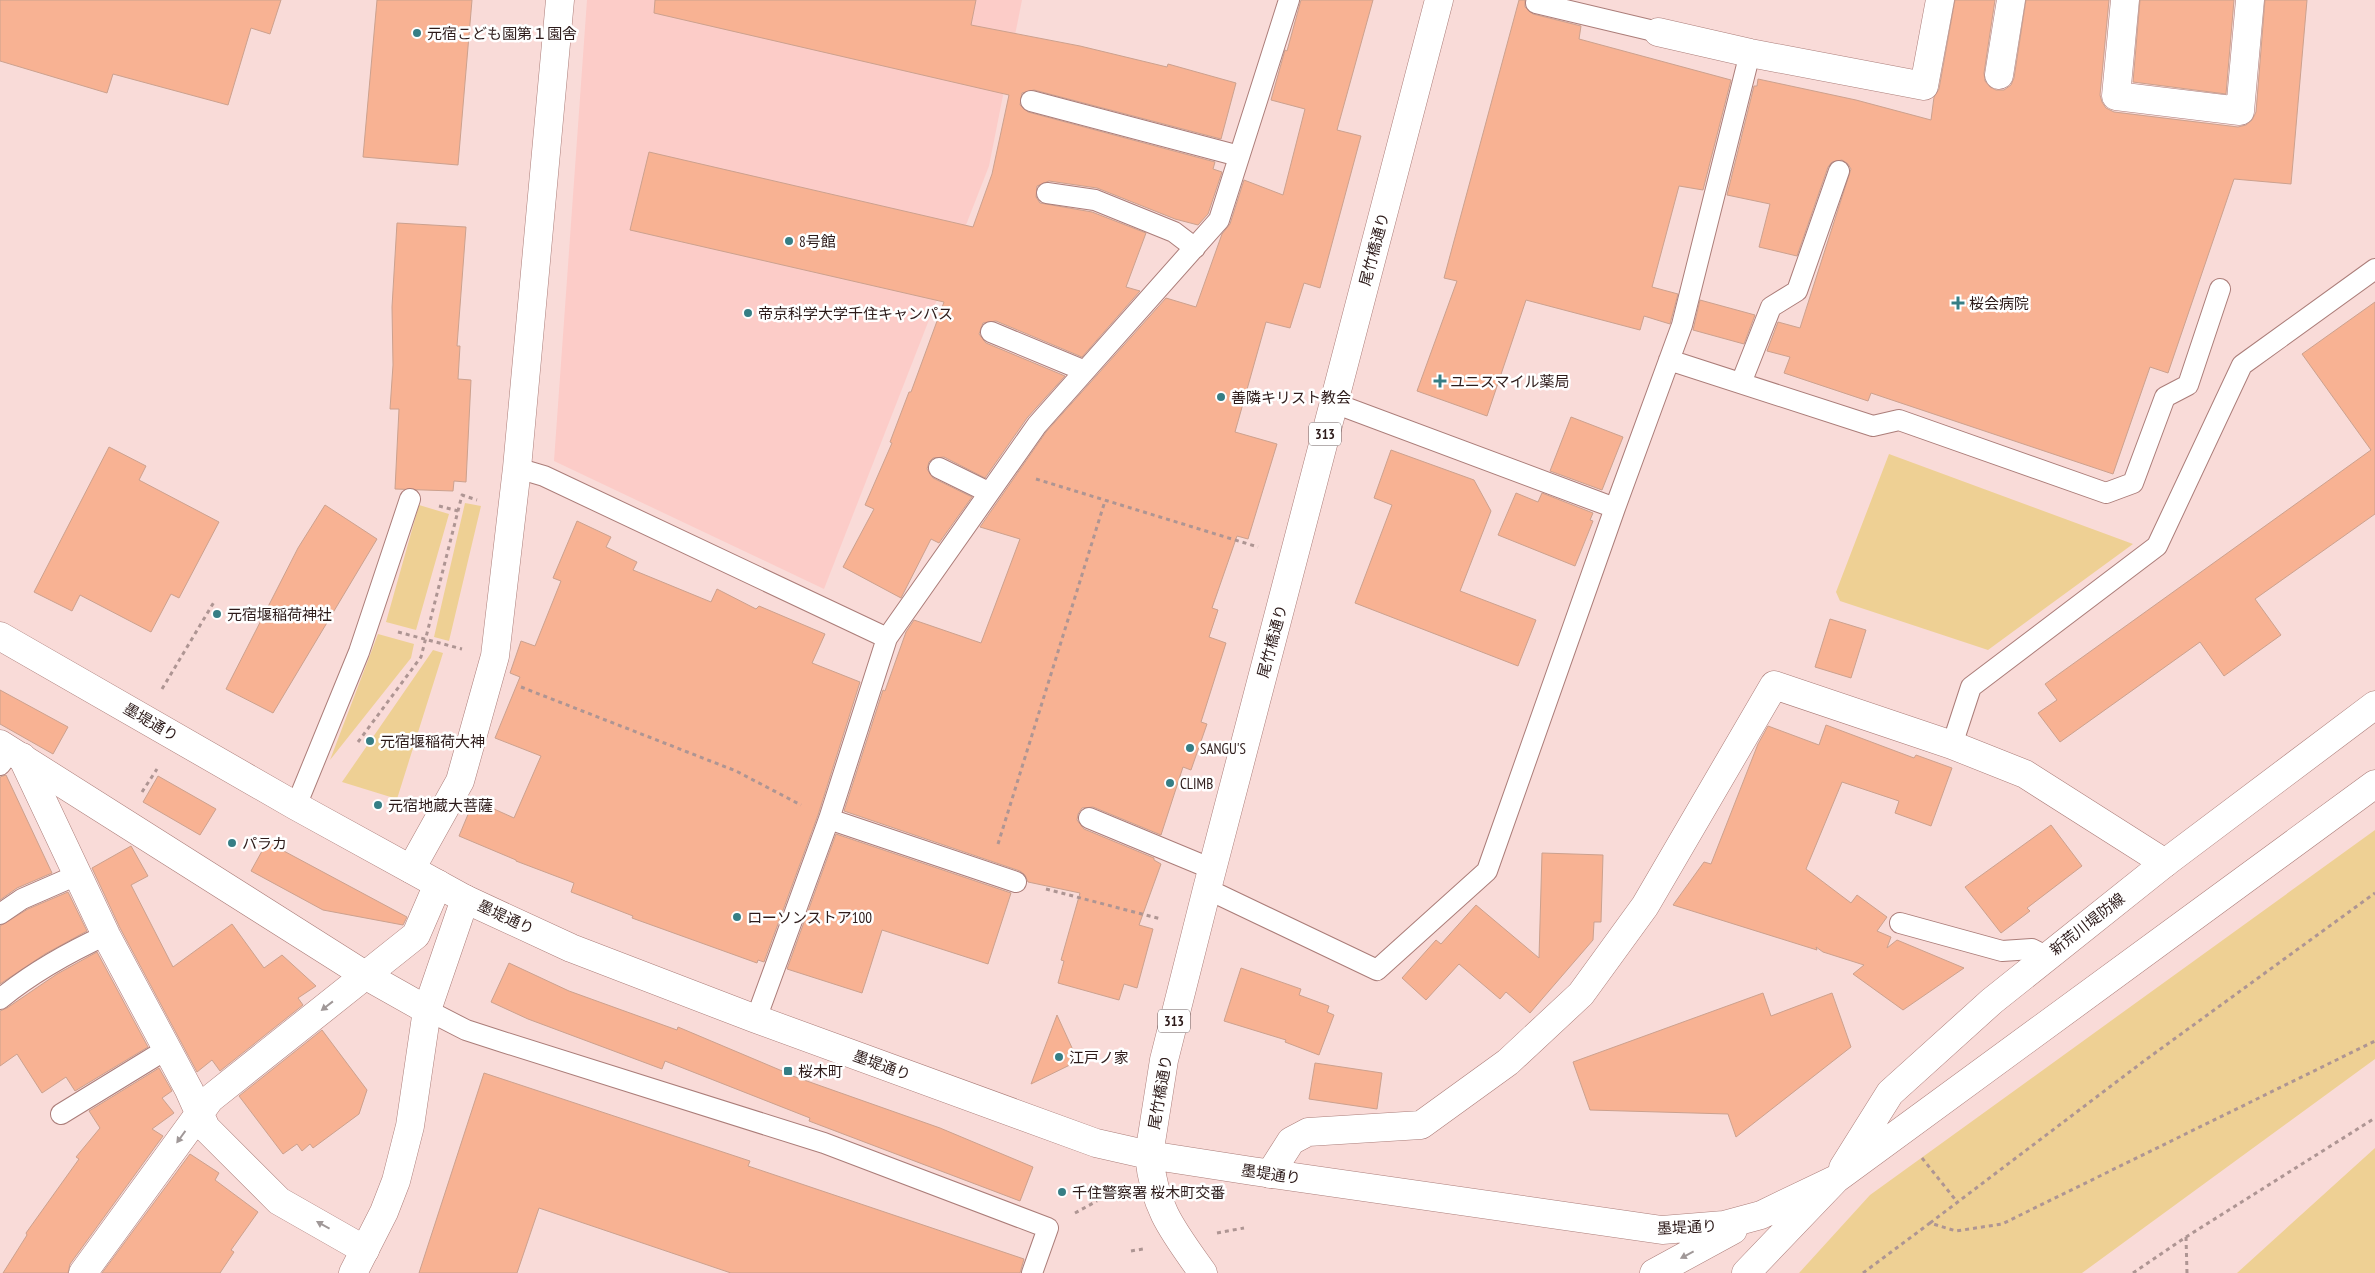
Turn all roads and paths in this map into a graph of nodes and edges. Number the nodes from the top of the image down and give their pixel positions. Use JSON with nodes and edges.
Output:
{"nodes":[{"id":1,"x":560,"y":0,"type":"edge"},
{"id":2,"x":1289,"y":0,"type":"edge"},
{"id":3,"x":1439,"y":0,"type":"edge"},
{"id":4,"x":1940,"y":0,"type":"edge"},
{"id":5,"x":2011,"y":0,"type":"edge"},
{"id":6,"x":2125,"y":0,"type":"edge"},
{"id":7,"x":2250,"y":0,"type":"edge"},
{"id":8,"x":1536,"y":3,"type":"dead end"},
{"id":9,"x":1658,"y":32,"type":"joint"},
{"id":10,"x":1750,"y":53,"type":"junction"},
{"id":11,"x":1999,"y":75,"type":"dead end"},
{"id":12,"x":1031,"y":101,"type":"dead end"},
{"id":13,"x":1239,"y":156,"type":"junction"},
{"id":14,"x":1839,"y":171,"type":"dead end"},
{"id":15,"x":1047,"y":193,"type":"dead end"},
{"id":16,"x":1196,"y":248,"type":"junction"},
{"id":17,"x":2375,"y":270,"type":"edge"},
{"id":18,"x":2220,"y":288,"type":"dead end"},
{"id":19,"x":991,"y":332,"type":"dead end"},
{"id":20,"x":1669,"y":360,"type":"junction"},
{"id":21,"x":1085,"y":371,"type":"junction"},
{"id":22,"x":1741,"y":383,"type":"junction"},
{"id":23,"x":1334,"y":403,"type":"junction"},
{"id":24,"x":517,"y":468,"type":"junction"},
{"id":25,"x":940,"y":468,"type":"dead end"},
{"id":26,"x":1005,"y":469,"type":"junction"},
{"id":27,"x":988,"y":492,"type":"junction"},
{"id":28,"x":410,"y":499,"type":"dead end"},
{"id":29,"x":478,"y":500,"type":"dead end"},
{"id":30,"x":1105,"y":501,"type":"junction"},
{"id":31,"x":1615,"y":508,"type":"junction"},
{"id":32,"x":1258,"y":547,"type":"dead end"},
{"id":33,"x":214,"y":602,"type":"dead end"},
{"id":34,"x":0,"y":636,"type":"edge"},
{"id":35,"x":887,"y":638,"type":"junction"},
{"id":36,"x":490,"y":675,"type":"junction"},
{"id":37,"x":162,"y":690,"type":"dead end"},
{"id":38,"x":2375,"y":705,"type":"edge"},
{"id":39,"x":356,"y":745,"type":"dead end"},
{"id":40,"x":1952,"y":745,"type":"junction"},
{"id":41,"x":8,"y":754,"type":"edge"},
{"id":42,"x":2375,"y":784,"type":"edge"},
{"id":43,"x":296,"y":806,"type":"junction"},
{"id":44,"x":1089,"y":818,"type":"dead end"},
{"id":45,"x":829,"y":819,"type":"junction"},
{"id":46,"x":2165,"y":864,"type":"junction"},
{"id":47,"x":411,"y":869,"type":"junction"},
{"id":48,"x":989,"y":872,"type":"junction"},
{"id":49,"x":77,"y":875,"type":"junction"},
{"id":50,"x":1210,"y":879,"type":"junction"},
{"id":51,"x":1016,"y":882,"type":"joint"},
{"id":52,"x":438,"y":884,"type":"junction"},
{"id":53,"x":2375,"y":893,"type":"edge"},
{"id":54,"x":465,"y":899,"type":"junction"},
{"id":55,"x":0,"y":914,"type":"edge"},
{"id":56,"x":1161,"y":919,"type":"dead end"},
{"id":57,"x":1900,"y":923,"type":"dead end"},
{"id":58,"x":106,"y":935,"type":"junction"},
{"id":59,"x":2046,"y":956,"type":"junction"},
{"id":60,"x":365,"y":975,"type":"junction"},
{"id":61,"x":0,"y":999,"type":"edge"},
{"id":62,"x":427,"y":1010,"type":"junction"},
{"id":63,"x":756,"y":1019,"type":"junction"},
{"id":64,"x":2375,"y":1041,"type":"edge"},
{"id":65,"x":167,"y":1049,"type":"junction"},
{"id":66,"x":200,"y":1112,"type":"junction"},
{"id":67,"x":61,"y":1114,"type":"dead end"},
{"id":68,"x":2375,"y":1118,"type":"edge"},
{"id":69,"x":1918,"y":1154,"type":"dead end"},
{"id":70,"x":1149,"y":1155,"type":"junction"},
{"id":71,"x":1270,"y":1174,"type":"junction"},
{"id":72,"x":1836,"y":1179,"type":"junction"},
{"id":73,"x":1097,"y":1200,"type":"dead end"},
{"id":74,"x":1958,"y":1203,"type":"junction"},
{"id":75,"x":1086,"y":1207,"type":"dead end"},
{"id":76,"x":1761,"y":1215,"type":"junction"},
{"id":77,"x":1930,"y":1223,"type":"junction"},
{"id":78,"x":2186,"y":1237,"type":"junction"},
{"id":79,"x":359,"y":1261,"type":"edge"},
{"id":80,"x":83,"y":1273,"type":"edge"},
{"id":81,"x":1032,"y":1273,"type":"edge"},
{"id":82,"x":1203,"y":1273,"type":"edge"},
{"id":83,"x":1654,"y":1273,"type":"edge"},
{"id":84,"x":1746,"y":1273,"type":"edge"},
{"id":85,"x":1864,"y":1273,"type":"edge"},
{"id":86,"x":2133,"y":1273,"type":"edge"},
{"id":87,"x":2187,"y":1273,"type":"edge"}],
"edges":[{"from":1,"to":24,"type":"main road"},
{"from":2,"to":13,"type":"lane"},
{"from":3,"to":23,"type":"main road","name":"尾竹橋通り","number":"313"},
{"from":4,"to":10,"type":"main road"},
{"from":5,"to":11,"type":"main road"},
{"from":6,"to":7,"type":"main road"},
{"from":8,"to":9,"type":"lane"},
{"from":9,"to":10,"type":"main road"},
{"from":10,"to":20,"type":"lane"},
{"from":12,"to":13,"type":"lane"},
{"from":13,"to":16,"type":"lane"},
{"from":14,"to":22,"type":"lane"},
{"from":15,"to":16,"type":"lane"},
{"from":16,"to":21,"type":"lane"},
{"from":17,"to":40,"type":"lane"},
{"from":18,"to":22,"type":"lane"},
{"from":19,"to":21,"type":"lane"},
{"from":20,"to":22,"type":"lane"},
{"from":20,"to":31,"type":"lane"},
{"from":21,"to":26,"type":"lane"},
{"from":23,"to":31,"type":"lane"},
{"from":23,"to":50,"type":"main road","name":"尾竹橋通り","number":"313"},
{"from":24,"to":35,"type":"lane"},
{"from":24,"to":36,"type":"main road"},
{"from":25,"to":27,"type":"lane"},
{"from":26,"to":27,"type":"lane"},
{"from":26,"to":30,"type":"path"},
{"from":27,"to":35,"type":"lane"},
{"from":28,"to":43,"type":"lane"},
{"from":29,"to":39,"type":"path"},
{"from":30,"to":32,"type":"path"},
{"from":30,"to":48,"type":"path"},
{"from":31,"to":50,"type":"lane"},
{"from":33,"to":37,"type":"path"},
{"from":34,"to":43,"type":"main road","name":"墨堤通り"},
{"from":35,"to":45,"type":"lane"},
{"from":36,"to":45,"type":"path"},
{"from":36,"to":47,"type":"main road"},
{"from":38,"to":46,"type":"main road","name":"新荒川堤防線"},
{"from":40,"to":46,"type":"main road"},
{"from":40,"to":71,"type":"main road"},
{"from":41,"to":49,"type":"main road"},
{"from":41,"to":60,"type":"main road"},
{"from":42,"to":72,"type":"main road","name":"新荒川堤防線"},
{"from":43,"to":47,"type":"main road","name":"墨堤通り"},
{"from":44,"to":50,"type":"lane"},
{"from":45,"to":48,"type":"lane"},
{"from":45,"to":63,"type":"lane"},
{"from":46,"to":59,"type":"main road","name":"新荒川堤防線"},
{"from":47,"to":52,"type":"main road","name":"墨堤通り"},
{"from":48,"to":51,"type":"lane"},
{"from":49,"to":55,"type":"lane"},
{"from":49,"to":58,"type":"main road"},
{"from":50,"to":70,"type":"main road","name":"尾竹橋通り","number":"313"},
{"from":51,"to":56,"type":"path"},
{"from":52,"to":54,"type":"main road","name":"墨堤通り"},
{"from":52,"to":60,"type":"main road"},
{"from":53,"to":74,"type":"path"},
{"from":54,"to":62,"type":"main road"},
{"from":54,"to":63,"type":"main road","name":"墨堤通り"},
{"from":57,"to":59,"type":"lane"},
{"from":58,"to":61,"type":"lane"},
{"from":58,"to":65,"type":"main road"},
{"from":59,"to":72,"type":"main road","name":"新荒川堤防線"},
{"from":60,"to":62,"type":"main road"},
{"from":60,"to":66,"type":"main road","one_way":true},
{"from":62,"to":79,"type":"main road"},
{"from":62,"to":81,"type":"lane"},
{"from":63,"to":70,"type":"main road","name":"墨堤通り"},
{"from":64,"to":77,"type":"path"},
{"from":65,"to":66,"type":"main road"},
{"from":65,"to":67,"type":"lane"},
{"from":79,"to":66,"type":"main road","one_way":true},
{"from":66,"to":80,"type":"main road","one_way":true},
{"from":68,"to":78,"type":"path"},
{"from":69,"to":74,"type":"path"},
{"from":70,"to":71,"type":"main road","name":"墨堤通り"},
{"from":70,"to":82,"type":"main road","name":"尾竹橋通り"},
{"from":71,"to":76,"type":"main road","name":"墨堤通り"},
{"from":72,"to":76,"type":"main road","name":"墨堤通り"},
{"from":72,"to":84,"type":"main road","name":"新荒川堤防線"},
{"from":73,"to":75,"type":"path"},
{"from":74,"to":77,"type":"path"},
{"from":76,"to":83,"type":"main road","one_way":true},
{"from":77,"to":85,"type":"path"},
{"from":78,"to":86,"type":"path"},
{"from":78,"to":87,"type":"path"}]}
